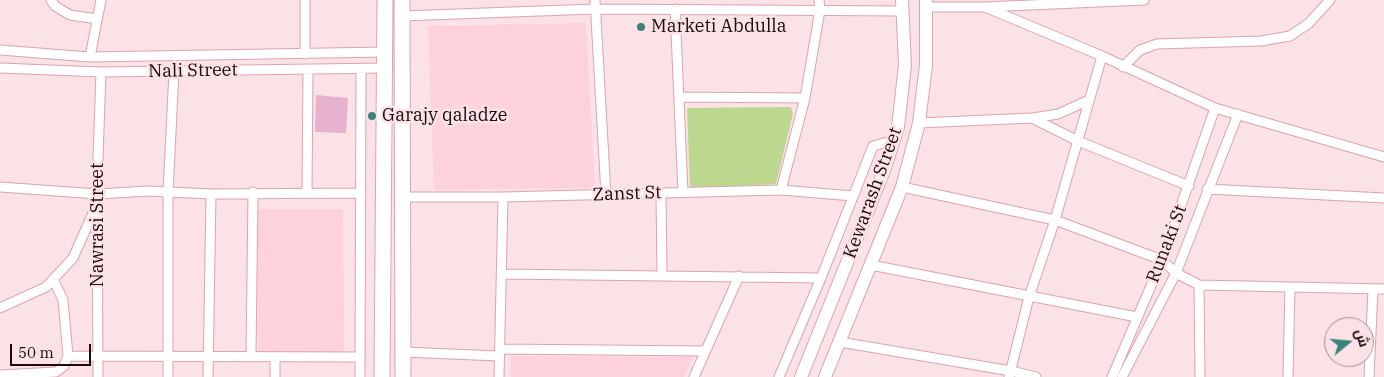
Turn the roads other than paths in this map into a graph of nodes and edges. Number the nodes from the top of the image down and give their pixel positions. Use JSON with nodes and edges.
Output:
{"nodes":[{"id":1,"x":51,"y":0,"type":"edge"},
{"id":2,"x":101,"y":0,"type":"edge"},
{"id":3,"x":305,"y":0,"type":"edge"},
{"id":4,"x":385,"y":0,"type":"edge"},
{"id":5,"x":402,"y":0,"type":"edge"},
{"id":6,"x":819,"y":0,"type":"edge"},
{"id":7,"x":1142,"y":0,"type":"edge"},
{"id":8,"x":1330,"y":0,"type":"edge"},
{"id":9,"x":926,"y":3,"type":"edge"},
{"id":10,"x":595,"y":4,"type":"edge"},
{"id":11,"x":903,"y":5,"type":"edge"},
{"id":12,"x":985,"y":7,"type":"junction"},
{"id":13,"x":675,"y":9,"type":"junction"},
{"id":14,"x":820,"y":10,"type":"junction"},
{"id":15,"x":402,"y":16,"type":"junction"},
{"id":16,"x":97,"y":19,"type":"junction"},
{"id":17,"x":0,"y":50,"type":"edge"},
{"id":18,"x":385,"y":52,"type":"junction"},
{"id":19,"x":305,"y":54,"type":"junction"},
{"id":20,"x":1102,"y":56,"type":"junction"},
{"id":21,"x":90,"y":57,"type":"junction"},
{"id":22,"x":1123,"y":67,"type":"junction"},
{"id":23,"x":0,"y":68,"type":"edge"},
{"id":24,"x":385,"y":68,"type":"junction"},
{"id":25,"x":308,"y":69,"type":"junction"},
{"id":26,"x":361,"y":69,"type":"junction"},
{"id":27,"x":174,"y":71,"type":"junction"},
{"id":28,"x":101,"y":72,"type":"junction"},
{"id":29,"x":679,"y":96,"type":"junction"},
{"id":30,"x":805,"y":98,"type":"junction"},
{"id":31,"x":1089,"y":100,"type":"junction"},
{"id":32,"x":1215,"y":108,"type":"junction"},
{"id":33,"x":1238,"y":114,"type":"junction"},
{"id":34,"x":1032,"y":118,"type":"junction"},
{"id":35,"x":919,"y":123,"type":"junction"},
{"id":36,"x":894,"y":140,"type":"junction"},
{"id":37,"x":1078,"y":141,"type":"junction"},
{"id":38,"x":1384,"y":157,"type":"edge"},
{"id":39,"x":1189,"y":186,"type":"junction"},
{"id":40,"x":0,"y":187,"type":"edge"},
{"id":41,"x":902,"y":188,"type":"junction"},
{"id":42,"x":1208,"y":189,"type":"junction"},
{"id":43,"x":781,"y":190,"type":"junction"},
{"id":44,"x":252,"y":192,"type":"junction"},
{"id":45,"x":307,"y":192,"type":"junction"},
{"id":46,"x":684,"y":192,"type":"junction"},
{"id":47,"x":168,"y":193,"type":"junction"},
{"id":48,"x":361,"y":193,"type":"junction"},
{"id":49,"x":661,"y":193,"type":"junction"},
{"id":50,"x":211,"y":194,"type":"junction"},
{"id":51,"x":606,"y":195,"type":"junction"},
{"id":52,"x":853,"y":196,"type":"junction"},
{"id":53,"x":400,"y":197,"type":"junction"},
{"id":54,"x":503,"y":197,"type":"junction"},
{"id":55,"x":98,"y":198,"type":"junction"},
{"id":56,"x":1384,"y":198,"type":"edge"},
{"id":57,"x":1055,"y":220,"type":"junction"},
{"id":58,"x":1162,"y":260,"type":"junction"},
{"id":59,"x":871,"y":265,"type":"junction"},
{"id":60,"x":1176,"y":272,"type":"junction"},
{"id":61,"x":502,"y":274,"type":"junction"},
{"id":62,"x":662,"y":275,"type":"junction"},
{"id":63,"x":740,"y":276,"type":"junction"},
{"id":64,"x":821,"y":278,"type":"junction"},
{"id":65,"x":53,"y":279,"type":"junction"},
{"id":66,"x":1199,"y":285,"type":"junction"},
{"id":67,"x":1290,"y":287,"type":"junction"},
{"id":68,"x":1373,"y":288,"type":"junction"},
{"id":69,"x":1384,"y":289,"type":"edge"},
{"id":70,"x":1029,"y":297,"type":"junction"},
{"id":71,"x":0,"y":308,"type":"edge"},
{"id":72,"x":1137,"y":317,"type":"junction"},
{"id":73,"x":840,"y":342,"type":"junction"},
{"id":74,"x":706,"y":351,"type":"junction"},
{"id":75,"x":403,"y":352,"type":"junction"},
{"id":76,"x":500,"y":352,"type":"junction"},
{"id":77,"x":68,"y":356,"type":"junction"},
{"id":78,"x":99,"y":356,"type":"junction"},
{"id":79,"x":251,"y":357,"type":"junction"},
{"id":80,"x":275,"y":357,"type":"junction"},
{"id":81,"x":360,"y":357,"type":"junction"},
{"id":82,"x":168,"y":358,"type":"junction"},
{"id":83,"x":208,"y":358,"type":"junction"},
{"id":84,"x":1010,"y":374,"type":"edge"},
{"id":85,"x":0,"y":375,"type":"edge"},
{"id":86,"x":98,"y":377,"type":"edge"},
{"id":87,"x":168,"y":377,"type":"edge"},
{"id":88,"x":208,"y":377,"type":"edge"},
{"id":89,"x":275,"y":377,"type":"edge"},
{"id":90,"x":360,"y":377,"type":"edge"},
{"id":91,"x":382,"y":377,"type":"edge"},
{"id":92,"x":403,"y":377,"type":"edge"},
{"id":93,"x":499,"y":377,"type":"edge"},
{"id":94,"x":694,"y":377,"type":"edge"},
{"id":95,"x":778,"y":377,"type":"edge"},
{"id":96,"x":802,"y":377,"type":"edge"},
{"id":97,"x":825,"y":377,"type":"edge"},
{"id":98,"x":1036,"y":377,"type":"edge"},
{"id":99,"x":1112,"y":377,"type":"edge"},
{"id":100,"x":1122,"y":377,"type":"edge"},
{"id":101,"x":1200,"y":377,"type":"edge"},
{"id":102,"x":1288,"y":377,"type":"edge"},
{"id":103,"x":1369,"y":377,"type":"edge"}],
"edges":[{"from":1,"to":16,"type":"street"},
{"from":2,"to":16,"type":"street"},
{"from":3,"to":19,"type":"street"},
{"from":4,"to":18,"type":"highway"},
{"from":5,"to":15,"type":"highway"},
{"from":6,"to":14,"type":"street"},
{"from":7,"to":12,"type":"street"},
{"from":8,"to":22,"type":"street"},
{"from":9,"to":12,"type":"street"},
{"from":9,"to":35,"type":"main road","name":"Kewarash Street"},
{"from":10,"to":13,"type":"street"},
{"from":10,"to":15,"type":"street"},
{"from":10,"to":51,"type":"street"},
{"from":11,"to":14,"type":"street"},
{"from":11,"to":36,"type":"main road","name":"Kewarash Street"},
{"from":12,"to":20,"type":"street"},
{"from":13,"to":14,"type":"street"},
{"from":13,"to":29,"type":"street"},
{"from":14,"to":30,"type":"street"},
{"from":15,"to":53,"type":"highway"},
{"from":16,"to":21,"type":"street"},
{"from":17,"to":21,"type":"street","name":"Nali Street"},
{"from":18,"to":19,"type":"street","name":"Nali Street"},
{"from":18,"to":24,"type":"highway"},
{"from":19,"to":21,"type":"street","name":"Nali Street"},
{"from":20,"to":22,"type":"street"},
{"from":20,"to":31,"type":"street"},
{"from":22,"to":32,"type":"street"},
{"from":23,"to":28,"type":"street","name":"Nali Street"},
{"from":24,"to":26,"type":"street","name":"Nali Street"},
{"from":24,"to":91,"type":"highway"},
{"from":25,"to":26,"type":"street","name":"Nali Street"},
{"from":25,"to":27,"type":"street","name":"Nali Street"},
{"from":25,"to":45,"type":"street"},
{"from":26,"to":48,"type":"street"},
{"from":27,"to":28,"type":"street","name":"Nali Street"},
{"from":27,"to":47,"type":"street"},
{"from":28,"to":55,"type":"street","name":"Nawrasi Street"},
{"from":29,"to":30,"type":"street"},
{"from":29,"to":46,"type":"street"},
{"from":30,"to":43,"type":"street"},
{"from":31,"to":34,"type":"street"},
{"from":31,"to":37,"type":"street"},
{"from":32,"to":33,"type":"street"},
{"from":32,"to":39,"type":"street","name":"Runaki St"},
{"from":33,"to":38,"type":"street"},
{"from":33,"to":42,"type":"street","name":"Runaki St"},
{"from":34,"to":35,"type":"street"},
{"from":34,"to":37,"type":"street"},
{"from":35,"to":41,"type":"main road","name":"Kewarash Street"},
{"from":36,"to":52,"type":"street"},
{"from":36,"to":96,"type":"main road","name":"Kewarash Street"},
{"from":37,"to":39,"type":"street"},
{"from":37,"to":57,"type":"street"},
{"from":39,"to":58,"type":"street","name":"Runaki St"},
{"from":40,"to":55,"type":"street"},
{"from":41,"to":57,"type":"street"},
{"from":41,"to":59,"type":"main road","name":"Kewarash Street"},
{"from":42,"to":56,"type":"street"},
{"from":42,"to":60,"type":"street","name":"Runaki St"},
{"from":43,"to":46,"type":"street","name":"Zanst St"},
{"from":43,"to":52,"type":"street","name":"Zanst St"},
{"from":44,"to":45,"type":"street"},
{"from":44,"to":50,"type":"street"},
{"from":44,"to":79,"type":"street"},
{"from":45,"to":48,"type":"street"},
{"from":46,"to":49,"type":"street","name":"Zanst St"},
{"from":47,"to":50,"type":"street"},
{"from":47,"to":55,"type":"street"},
{"from":47,"to":82,"type":"street"},
{"from":48,"to":81,"type":"street"},
{"from":49,"to":51,"type":"street","name":"Zanst St"},
{"from":49,"to":62,"type":"street"},
{"from":50,"to":83,"type":"street"},
{"from":51,"to":54,"type":"street","name":"Zanst St"},
{"from":52,"to":64,"type":"street"},
{"from":53,"to":54,"type":"street","name":"Zanst St"},
{"from":53,"to":75,"type":"highway"},
{"from":54,"to":61,"type":"street"},
{"from":55,"to":65,"type":"street"},
{"from":55,"to":78,"type":"street","name":"Nawrasi Street"},
{"from":57,"to":58,"type":"street"},
{"from":57,"to":70,"type":"street"},
{"from":58,"to":60,"type":"street"},
{"from":58,"to":72,"type":"street","name":"Runaki St"},
{"from":59,"to":70,"type":"street"},
{"from":59,"to":73,"type":"main road","name":"Kewarash Street"},
{"from":60,"to":66,"type":"street"},
{"from":60,"to":100,"type":"street","name":"Runaki St"},
{"from":61,"to":62,"type":"street"},
{"from":61,"to":76,"type":"street"},
{"from":62,"to":63,"type":"street"},
{"from":63,"to":64,"type":"street"},
{"from":63,"to":74,"type":"street"},
{"from":64,"to":95,"type":"street"},
{"from":65,"to":71,"type":"street"},
{"from":65,"to":77,"type":"street"},
{"from":66,"to":67,"type":"street"},
{"from":66,"to":101,"type":"street"},
{"from":67,"to":68,"type":"street"},
{"from":67,"to":102,"type":"street"},
{"from":68,"to":69,"type":"street"},
{"from":68,"to":103,"type":"street"},
{"from":70,"to":72,"type":"street"},
{"from":70,"to":84,"type":"street"},
{"from":72,"to":99,"type":"street","name":"Runaki St"},
{"from":73,"to":84,"type":"street"},
{"from":73,"to":97,"type":"main road","name":"Kewarash Street"},
{"from":74,"to":76,"type":"street"},
{"from":74,"to":94,"type":"street"},
{"from":75,"to":76,"type":"street"},
{"from":75,"to":92,"type":"highway"},
{"from":76,"to":93,"type":"street"},
{"from":77,"to":78,"type":"street"},
{"from":77,"to":85,"type":"street"},
{"from":78,"to":82,"type":"street"},
{"from":78,"to":86,"type":"street","name":"Nawrasi Street"},
{"from":79,"to":80,"type":"street"},
{"from":79,"to":83,"type":"street"},
{"from":80,"to":81,"type":"street"},
{"from":80,"to":89,"type":"street"},
{"from":81,"to":90,"type":"street"},
{"from":82,"to":83,"type":"street"},
{"from":82,"to":87,"type":"street"},
{"from":83,"to":88,"type":"street"},
{"from":84,"to":98,"type":"street"}]}
